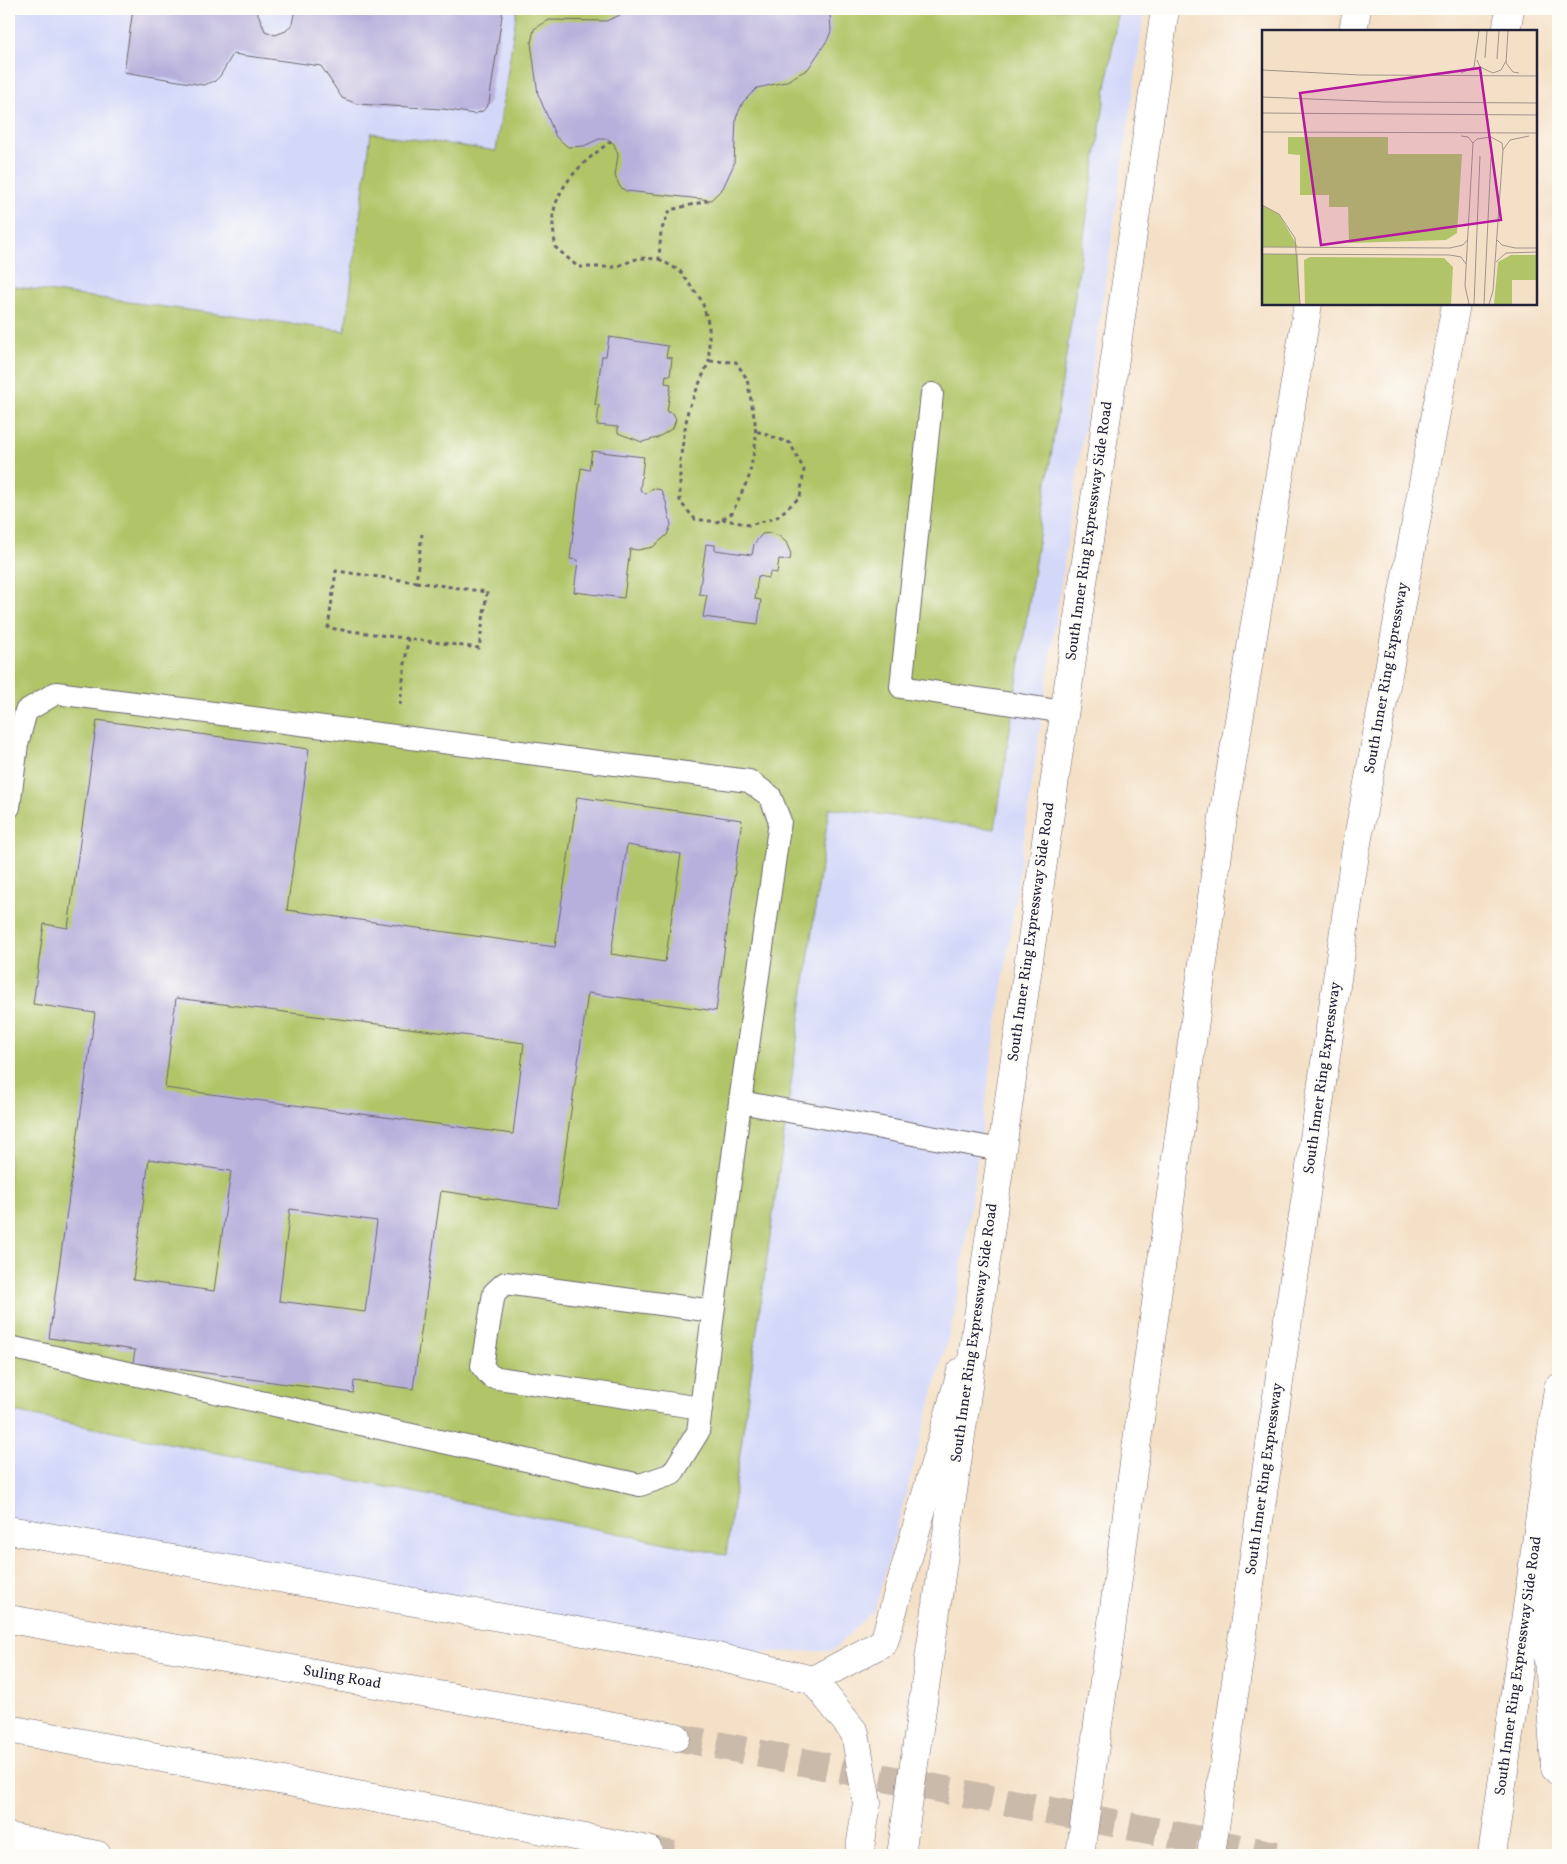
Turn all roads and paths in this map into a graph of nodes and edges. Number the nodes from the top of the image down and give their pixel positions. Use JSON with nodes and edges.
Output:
{"nodes":[{"id":1,"x":1165,"y":9,"type":"edge"},
{"id":2,"x":1357,"y":9,"type":"edge"},
{"id":3,"x":1510,"y":9,"type":"edge"},
{"id":4,"x":1353,"y":30,"type":"edge"},
{"id":5,"x":1506,"y":30,"type":"edge"},
{"id":6,"x":611,"y":141,"type":"dead end"},
{"id":7,"x":711,"y":200,"type":"dead end"},
{"id":8,"x":659,"y":259,"type":"junction"},
{"id":9,"x":1308,"y":305,"type":"edge"},
{"id":10,"x":1456,"y":305,"type":"edge"},
{"id":11,"x":709,"y":361,"type":"junction"},
{"id":12,"x":932,"y":394,"type":"dead end"},
{"id":13,"x":756,"y":431,"type":"junction"},
{"id":14,"x":722,"y":519,"type":"junction"},
{"id":15,"x":422,"y":534,"type":"dead end"},
{"id":16,"x":416,"y":582,"type":"junction"},
{"id":17,"x":408,"y":638,"type":"junction"},
{"id":18,"x":1064,"y":712,"type":"junction"},
{"id":19,"x":396,"y":736,"type":"junction"},
{"id":20,"x":9,"y":807,"type":"edge"},
{"id":21,"x":740,"y":1102,"type":"junction"},
{"id":22,"x":1001,"y":1150,"type":"junction"},
{"id":23,"x":713,"y":1311,"type":"junction"},
{"id":24,"x":976,"y":1320,"type":"junction"},
{"id":25,"x":9,"y":1347,"type":"edge"},
{"id":26,"x":1558,"y":1388,"type":"edge"},
{"id":27,"x":701,"y":1408,"type":"junction"},
{"id":28,"x":1539,"y":1522,"type":"junction"},
{"id":29,"x":9,"y":1530,"type":"edge"},
{"id":30,"x":9,"y":1619,"type":"edge"},
{"id":31,"x":813,"y":1680,"type":"junction"},
{"id":32,"x":9,"y":1730,"type":"edge"},
{"id":33,"x":676,"y":1737,"type":"tunnel mouth"},
{"id":34,"x":1558,"y":1771,"type":"edge"},
{"id":35,"x":9,"y":1837,"type":"edge"},
{"id":36,"x":648,"y":1850,"type":"dead end"},
{"id":37,"x":97,"y":1855,"type":"edge"},
{"id":38,"x":860,"y":1855,"type":"edge"},
{"id":39,"x":901,"y":1855,"type":"edge"},
{"id":40,"x":1080,"y":1855,"type":"edge"},
{"id":41,"x":1211,"y":1855,"type":"edge"},
{"id":42,"x":1492,"y":1855,"type":"edge"}],
"edges":[{"from":1,"to":18,"type":"main road","name":"South Inner Ring Expressway Side Road"},
{"from":2,"to":4,"type":"main road"},
{"from":3,"to":5,"type":"main road"},
{"from":6,"to":8,"type":"path"},
{"from":7,"to":8,"type":"path"},
{"from":8,"to":11,"type":"path"},
{"from":9,"to":40,"type":"main road"},
{"from":10,"to":41,"type":"main road","name":"South Inner Ring Expressway"},
{"from":11,"to":13,"type":"path"},
{"from":11,"to":14,"type":"path"},
{"from":12,"to":18,"type":"lane"},
{"from":13,"to":14,"type":"path"},
{"from":13,"to":14,"type":"path"},
{"from":15,"to":16,"type":"path"},
{"from":16,"to":17,"type":"path"},
{"from":16,"to":17,"type":"path"},
{"from":17,"to":19,"type":"path"},
{"from":18,"to":22,"type":"main road","name":"South Inner Ring Expressway Side Road"},
{"from":19,"to":20,"type":"lane"},
{"from":19,"to":21,"type":"lane"},
{"from":21,"to":22,"type":"lane"},
{"from":21,"to":23,"type":"lane"},
{"from":22,"to":24,"type":"main road","name":"South Inner Ring Expressway Side Road"},
{"from":23,"to":27,"type":"lane"},
{"from":23,"to":27,"type":"lane"},
{"from":24,"to":31,"type":"main road"},
{"from":24,"to":39,"type":"main road","name":"South Inner Ring Expressway Side Road"},
{"from":25,"to":27,"type":"lane"},
{"from":26,"to":28,"type":"main road","name":"South Inner Ring Expressway Side Road"},
{"from":28,"to":34,"type":"main road"},
{"from":28,"to":42,"type":"main road","name":"South Inner Ring Expressway Side Road"},
{"from":29,"to":31,"type":"main road"},
{"from":30,"to":33,"type":"main road","name":"Suling Road"},
{"from":31,"to":38,"type":"main road"},
{"from":32,"to":36,"type":"main road"},
{"from":35,"to":37,"type":"main road"}]}
